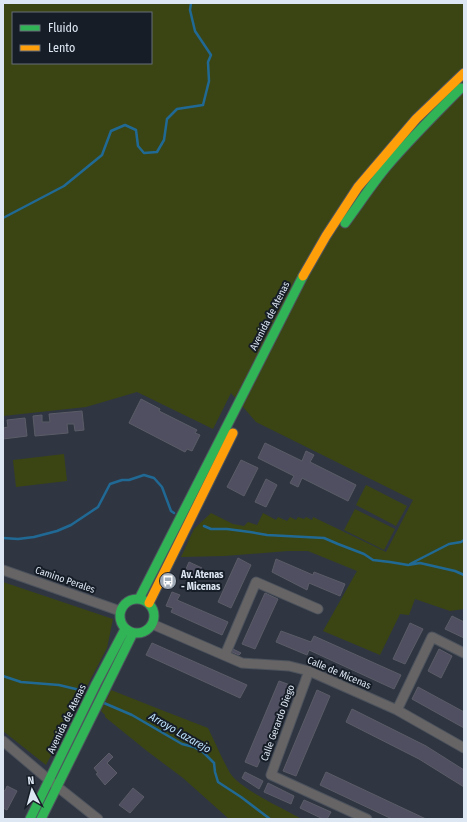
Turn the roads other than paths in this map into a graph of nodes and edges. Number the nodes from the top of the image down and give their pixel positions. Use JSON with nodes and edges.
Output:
{"nodes":[{"id":1,"x":464,"y":73,"type":"edge"},
{"id":2,"x":464,"y":85,"type":"edge"},
{"id":3,"x":335,"y":238,"type":"dead end"},
{"id":4,"x":324,"y":258,"type":"dead end"},
{"id":5,"x":3,"y":570,"type":"edge"},
{"id":6,"x":139,"y":599,"type":"junction"},
{"id":7,"x":149,"y":603,"type":"junction"},
{"id":8,"x":318,"y":609,"type":"dead end"},
{"id":9,"x":120,"y":611,"type":"junction"},
{"id":10,"x":152,"y":624,"type":"junction"},
{"id":11,"x":129,"y":631,"type":"junction"},
{"id":12,"x":464,"y":653,"type":"edge"},
{"id":13,"x":225,"y":655,"type":"junction"},
{"id":14,"x":309,"y":670,"type":"junction"},
{"id":15,"x":397,"y":710,"type":"junction"},
{"id":16,"x":3,"y":742,"type":"edge"},
{"id":17,"x":464,"y":748,"type":"edge"},
{"id":18,"x":49,"y":780,"type":"junction"},
{"id":19,"x":57,"y":786,"type":"junction"},
{"id":20,"x":30,"y":819,"type":"edge"},
{"id":21,"x":41,"y":819,"type":"edge"},
{"id":22,"x":98,"y":819,"type":"edge"},
{"id":23,"x":367,"y":819,"type":"edge"}],
"edges":[{"from":1,"to":6,"type":"main road","name":"Avenida de Atenas"},
{"from":2,"to":3,"type":"main road"},
{"from":4,"to":7,"type":"main road","name":"Avenida de Atenas"},
{"from":5,"to":9,"type":"street","name":"Camino Perales"},
{"from":6,"to":7,"type":"main road"},
{"from":6,"to":9,"type":"main road"},
{"from":7,"to":10,"type":"main road"},
{"from":8,"to":13,"type":"street"},
{"from":9,"to":11,"type":"main road"},
{"from":10,"to":11,"type":"main road"},
{"from":10,"to":13,"type":"street","name":"Calle de Micenas"},
{"from":11,"to":18,"type":"main road","name":"Avenida de Atenas"},
{"from":11,"to":19,"type":"main road","name":"Avenida de Atenas"},
{"from":12,"to":15,"type":"street"},
{"from":13,"to":14,"type":"street","name":"Calle de Micenas"},
{"from":14,"to":15,"type":"street","name":"Calle de Micenas"},
{"from":14,"to":23,"type":"street","name":"Calle Gerardo Diego"},
{"from":15,"to":17,"type":"street","name":"Calle de Micenas"},
{"from":16,"to":18,"type":"street"},
{"from":18,"to":19,"type":"street"},
{"from":18,"to":20,"type":"main road","name":"Avenida de Atenas"},
{"from":19,"to":21,"type":"main road","name":"Avenida de Atenas"},
{"from":19,"to":22,"type":"street"}]}
